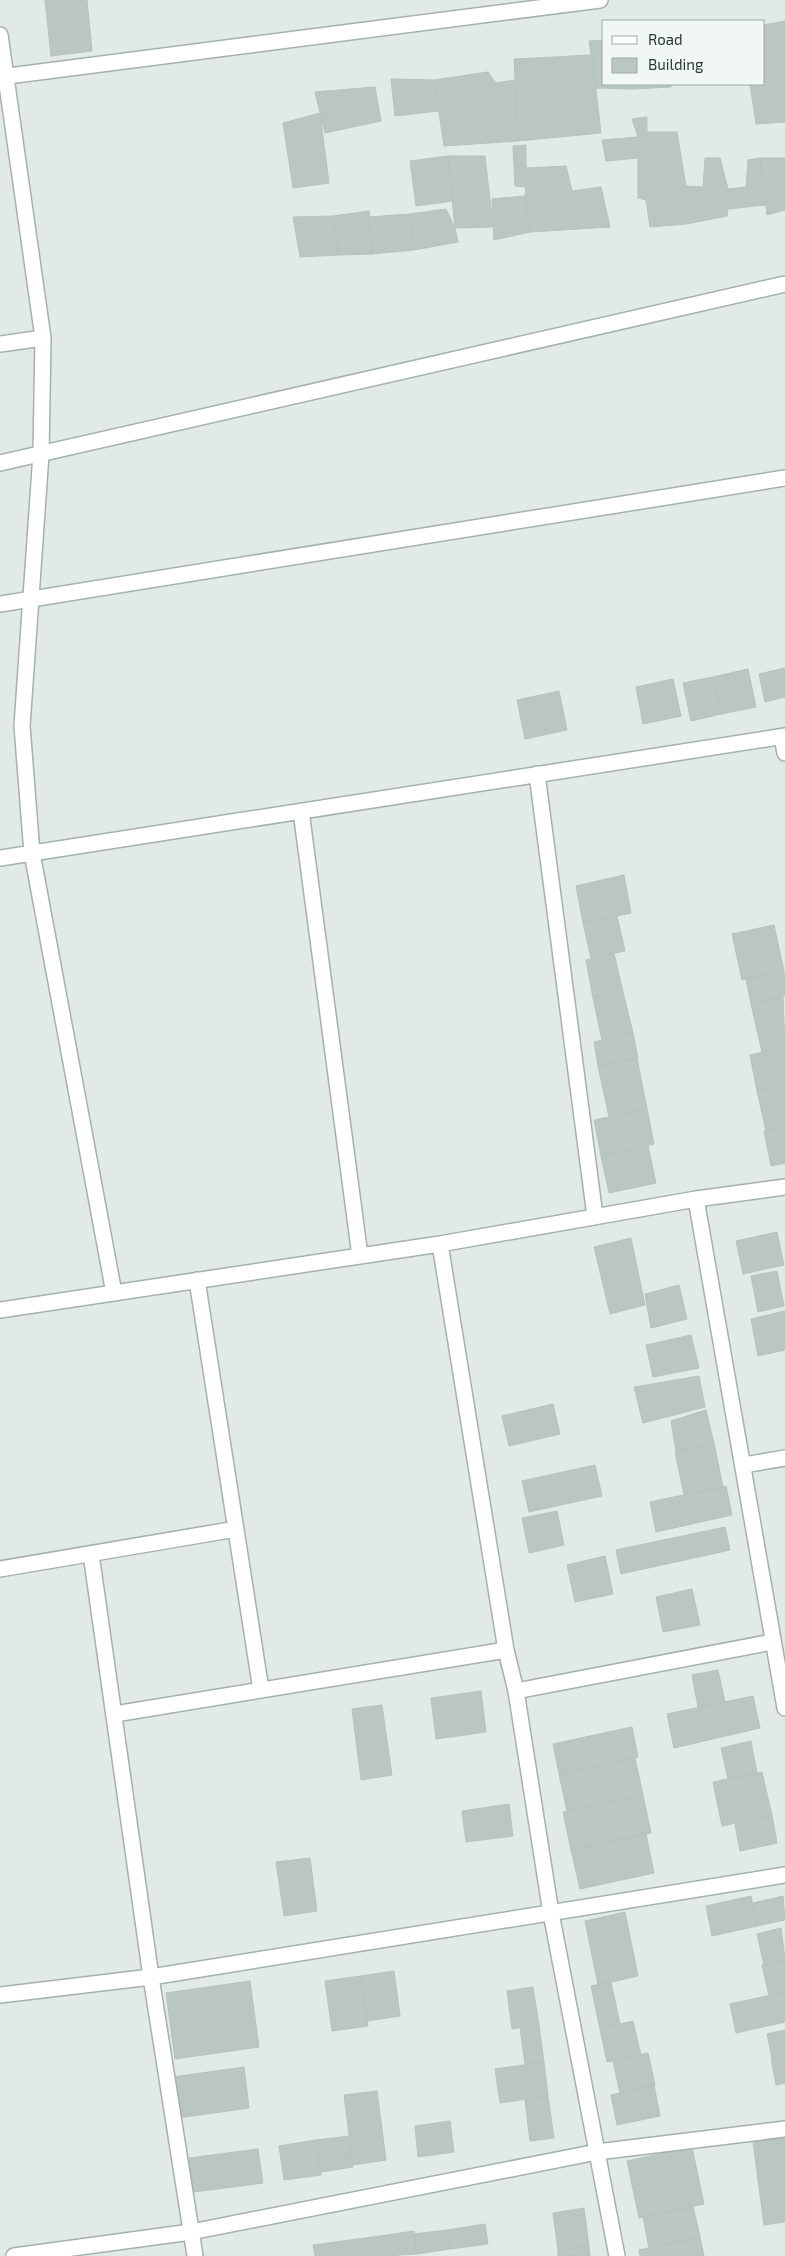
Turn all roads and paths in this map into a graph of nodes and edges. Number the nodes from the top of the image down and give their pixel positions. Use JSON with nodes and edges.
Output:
{"nodes":[{"id":1,"x":600,"y":0,"type":"edge"},
{"id":2,"x":0,"y":35,"type":"edge"},
{"id":3,"x":3,"y":76,"type":"edge"},
{"id":4,"x":785,"y":284,"type":"edge"},
{"id":5,"x":43,"y":338,"type":"junction"},
{"id":6,"x":0,"y":344,"type":"edge"},
{"id":7,"x":41,"y":454,"type":"junction"},
{"id":8,"x":0,"y":463,"type":"edge"},
{"id":9,"x":785,"y":478,"type":"edge"},
{"id":10,"x":30,"y":599,"type":"junction"},
{"id":11,"x":0,"y":604,"type":"edge"},
{"id":12,"x":784,"y":736,"type":"edge"},
{"id":13,"x":785,"y":753,"type":"edge"},
{"id":14,"x":537,"y":774,"type":"junction"},
{"id":15,"x":301,"y":811,"type":"junction"},
{"id":16,"x":32,"y":853,"type":"junction"},
{"id":17,"x":0,"y":858,"type":"edge"},
{"id":18,"x":785,"y":1187,"type":"edge"},
{"id":19,"x":696,"y":1199,"type":"junction"},
{"id":20,"x":595,"y":1216,"type":"junction"},
{"id":21,"x":440,"y":1244,"type":"junction"},
{"id":22,"x":360,"y":1256,"type":"junction"},
{"id":23,"x":197,"y":1280,"type":"junction"},
{"id":24,"x":114,"y":1293,"type":"junction"},
{"id":25,"x":0,"y":1310,"type":"edge"},
{"id":26,"x":785,"y":1458,"type":"edge"},
{"id":27,"x":744,"y":1465,"type":"junction"},
{"id":28,"x":236,"y":1529,"type":"junction"},
{"id":29,"x":91,"y":1554,"type":"junction"},
{"id":30,"x":0,"y":1569,"type":"edge"},
{"id":31,"x":772,"y":1642,"type":"junction"},
{"id":32,"x":506,"y":1650,"type":"junction"},
{"id":33,"x":261,"y":1690,"type":"junction"},
{"id":34,"x":516,"y":1691,"type":"junction"},
{"id":35,"x":785,"y":1708,"type":"edge"},
{"id":36,"x":115,"y":1714,"type":"junction"},
{"id":37,"x":785,"y":1875,"type":"edge"},
{"id":38,"x":551,"y":1913,"type":"junction"},
{"id":39,"x":151,"y":1978,"type":"junction"},
{"id":40,"x":0,"y":1995,"type":"edge"},
{"id":41,"x":785,"y":2129,"type":"edge"},
{"id":42,"x":597,"y":2152,"type":"junction"},
{"id":43,"x":191,"y":2232,"type":"junction"},
{"id":44,"x":14,"y":2256,"type":"edge"},
{"id":45,"x":195,"y":2256,"type":"edge"},
{"id":46,"x":617,"y":2256,"type":"edge"}],
"edges":[{"from":1,"to":3,"type":"street"},
{"from":2,"to":3,"type":"street"},
{"from":3,"to":5,"type":"street"},
{"from":4,"to":7,"type":"street"},
{"from":5,"to":6,"type":"street"},
{"from":5,"to":7,"type":"street"},
{"from":7,"to":8,"type":"street"},
{"from":7,"to":10,"type":"street"},
{"from":9,"to":10,"type":"street"},
{"from":10,"to":11,"type":"street"},
{"from":10,"to":16,"type":"street"},
{"from":12,"to":13,"type":"street"},
{"from":12,"to":14,"type":"street"},
{"from":14,"to":15,"type":"street"},
{"from":14,"to":20,"type":"street"},
{"from":15,"to":16,"type":"street"},
{"from":15,"to":22,"type":"street"},
{"from":16,"to":17,"type":"street"},
{"from":16,"to":24,"type":"street"},
{"from":18,"to":19,"type":"street"},
{"from":19,"to":20,"type":"street"},
{"from":19,"to":27,"type":"street"},
{"from":20,"to":21,"type":"street"},
{"from":21,"to":22,"type":"street"},
{"from":21,"to":32,"type":"street"},
{"from":22,"to":23,"type":"street"},
{"from":23,"to":24,"type":"street"},
{"from":23,"to":28,"type":"street"},
{"from":24,"to":25,"type":"street"},
{"from":26,"to":27,"type":"street"},
{"from":27,"to":31,"type":"street"},
{"from":28,"to":29,"type":"street"},
{"from":28,"to":33,"type":"street"},
{"from":29,"to":30,"type":"street"},
{"from":29,"to":36,"type":"street"},
{"from":31,"to":34,"type":"street"},
{"from":31,"to":35,"type":"street"},
{"from":32,"to":33,"type":"street"},
{"from":32,"to":34,"type":"street"},
{"from":33,"to":36,"type":"street"},
{"from":34,"to":38,"type":"street"},
{"from":36,"to":39,"type":"street"},
{"from":37,"to":38,"type":"street"},
{"from":38,"to":39,"type":"street"},
{"from":38,"to":42,"type":"street"},
{"from":39,"to":40,"type":"street"},
{"from":39,"to":43,"type":"street"},
{"from":41,"to":42,"type":"street"},
{"from":42,"to":43,"type":"street"},
{"from":42,"to":46,"type":"street"},
{"from":43,"to":44,"type":"street"},
{"from":43,"to":45,"type":"street"}]}
